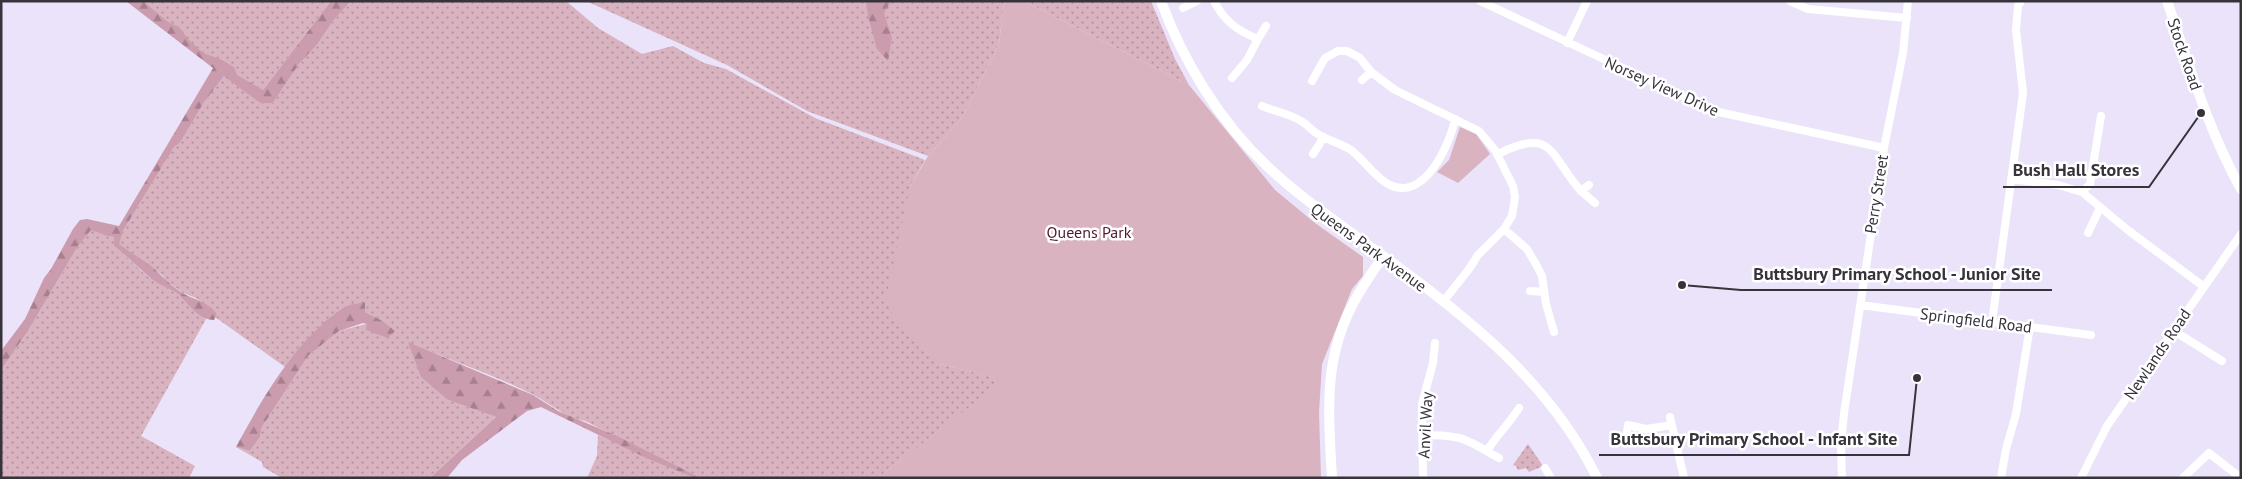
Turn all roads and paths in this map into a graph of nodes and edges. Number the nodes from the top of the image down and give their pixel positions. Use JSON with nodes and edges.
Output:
{"nodes":[{"id":1,"x":1161,"y":1,"type":"edge"},
{"id":2,"x":1197,"y":1,"type":"edge"},
{"id":3,"x":1214,"y":1,"type":"edge"},
{"id":4,"x":1480,"y":1,"type":"edge"},
{"id":5,"x":1587,"y":1,"type":"edge"},
{"id":6,"x":1790,"y":1,"type":"edge"},
{"id":7,"x":1908,"y":1,"type":"edge"},
{"id":8,"x":2021,"y":1,"type":"edge"},
{"id":9,"x":2167,"y":1,"type":"edge"},
{"id":10,"x":1183,"y":8,"type":"dead end"},
{"id":11,"x":1906,"y":18,"type":"junction"},
{"id":12,"x":1266,"y":26,"type":"dead end"},
{"id":13,"x":1258,"y":39,"type":"junction"},
{"id":14,"x":1567,"y":43,"type":"junction"},
{"id":15,"x":1371,"y":72,"type":"junction"},
{"id":16,"x":1232,"y":78,"type":"dead end"},
{"id":17,"x":1362,"y":80,"type":"dead end"},
{"id":18,"x":1312,"y":81,"type":"dead end"},
{"id":19,"x":1262,"y":106,"type":"dead end"},
{"id":20,"x":2101,"y":116,"type":"dead end"},
{"id":21,"x":1455,"y":119,"type":"junction"},
{"id":22,"x":1324,"y":137,"type":"junction"},
{"id":23,"x":1884,"y":148,"type":"junction"},
{"id":24,"x":1313,"y":154,"type":"dead end"},
{"id":25,"x":1498,"y":154,"type":"junction"},
{"id":26,"x":2011,"y":179,"type":"junction"},
{"id":27,"x":1589,"y":185,"type":"dead end"},
{"id":28,"x":2241,"y":189,"type":"edge"},
{"id":29,"x":1581,"y":191,"type":"junction"},
{"id":30,"x":2082,"y":192,"type":"junction"},
{"id":31,"x":1594,"y":203,"type":"dead end"},
{"id":32,"x":2100,"y":208,"type":"junction"},
{"id":33,"x":1504,"y":229,"type":"junction"},
{"id":34,"x":2088,"y":233,"type":"dead end"},
{"id":35,"x":2241,"y":234,"type":"edge"},
{"id":36,"x":1384,"y":257,"type":"junction"},
{"id":37,"x":2203,"y":286,"type":"junction"},
{"id":38,"x":1530,"y":291,"type":"dead end"},
{"id":39,"x":1544,"y":292,"type":"junction"},
{"id":40,"x":1443,"y":302,"type":"junction"},
{"id":41,"x":1860,"y":305,"type":"junction"},
{"id":42,"x":1992,"y":322,"type":"junction"},
{"id":43,"x":2030,"y":326,"type":"junction"},
{"id":44,"x":2174,"y":331,"type":"junction"},
{"id":45,"x":1554,"y":332,"type":"dead end"},
{"id":46,"x":2091,"y":335,"type":"dead end"},
{"id":47,"x":1435,"y":343,"type":"dead end"},
{"id":48,"x":2222,"y":361,"type":"dead end"},
{"id":49,"x":1518,"y":408,"type":"dead end"},
{"id":50,"x":1423,"y":435,"type":"junction"},
{"id":51,"x":1626,"y":440,"type":"dead end"},
{"id":52,"x":1487,"y":451,"type":"junction"},
{"id":53,"x":1499,"y":458,"type":"dead end"},
{"id":54,"x":1545,"y":468,"type":"dead end"},
{"id":55,"x":1332,"y":478,"type":"edge"},
{"id":56,"x":1423,"y":478,"type":"edge"},
{"id":57,"x":1551,"y":478,"type":"edge"},
{"id":58,"x":1597,"y":478,"type":"edge"},
{"id":59,"x":1684,"y":478,"type":"edge"},
{"id":60,"x":1842,"y":478,"type":"edge"},
{"id":61,"x":2002,"y":478,"type":"edge"},
{"id":62,"x":2082,"y":478,"type":"edge"},
{"id":63,"x":2183,"y":478,"type":"edge"},
{"id":64,"x":2241,"y":478,"type":"edge"}],
"edges":[{"from":1,"to":36,"type":"street","name":"Queens Park Avenue"},
{"from":2,"to":10,"type":"street"},
{"from":3,"to":13,"type":"street"},
{"from":4,"to":14,"type":"street","name":"Norsey View Drive"},
{"from":5,"to":14,"type":"street"},
{"from":6,"to":11,"type":"street"},
{"from":7,"to":11,"type":"street","name":"Perry Street"},
{"from":8,"to":26,"type":"street"},
{"from":9,"to":28,"type":"street","name":"Stock Road"},
{"from":11,"to":23,"type":"street","name":"Perry Street"},
{"from":12,"to":13,"type":"street"},
{"from":13,"to":16,"type":"street"},
{"from":14,"to":23,"type":"street","name":"Norsey View Drive"},
{"from":15,"to":17,"type":"street"},
{"from":15,"to":18,"type":"street"},
{"from":15,"to":21,"type":"street"},
{"from":19,"to":22,"type":"street"},
{"from":20,"to":30,"type":"street"},
{"from":21,"to":22,"type":"street"},
{"from":21,"to":25,"type":"street"},
{"from":22,"to":24,"type":"street"},
{"from":23,"to":41,"type":"street","name":"Perry Street"},
{"from":25,"to":29,"type":"street"},
{"from":25,"to":33,"type":"street"},
{"from":26,"to":30,"type":"street"},
{"from":26,"to":42,"type":"street"},
{"from":27,"to":29,"type":"street"},
{"from":29,"to":31,"type":"street"},
{"from":30,"to":32,"type":"street"},
{"from":32,"to":34,"type":"street"},
{"from":32,"to":37,"type":"street"},
{"from":33,"to":39,"type":"street"},
{"from":33,"to":40,"type":"street"},
{"from":35,"to":37,"type":"street","name":"Newlands Road"},
{"from":36,"to":40,"type":"street","name":"Queens Park Avenue"},
{"from":36,"to":55,"type":"street"},
{"from":37,"to":44,"type":"street","name":"Newlands Road"},
{"from":38,"to":39,"type":"street"},
{"from":39,"to":45,"type":"street"},
{"from":40,"to":58,"type":"street","name":"Queens Park Avenue"},
{"from":41,"to":42,"type":"street","name":"Springfield Road"},
{"from":41,"to":60,"type":"street","name":"Perry Street"},
{"from":42,"to":43,"type":"street","name":"Springfield Road"},
{"from":43,"to":46,"type":"street","name":"Springfield Road"},
{"from":43,"to":61,"type":"street"},
{"from":44,"to":48,"type":"street"},
{"from":44,"to":62,"type":"street","name":"Newlands Road"},
{"from":47,"to":50,"type":"street","name":"Anvil Way"},
{"from":49,"to":52,"type":"street"},
{"from":50,"to":52,"type":"street"},
{"from":50,"to":56,"type":"street","name":"Anvil Way"},
{"from":51,"to":59,"type":"street"},
{"from":52,"to":53,"type":"street"},
{"from":54,"to":57,"type":"street"},
{"from":63,"to":64,"type":"street"}]}
